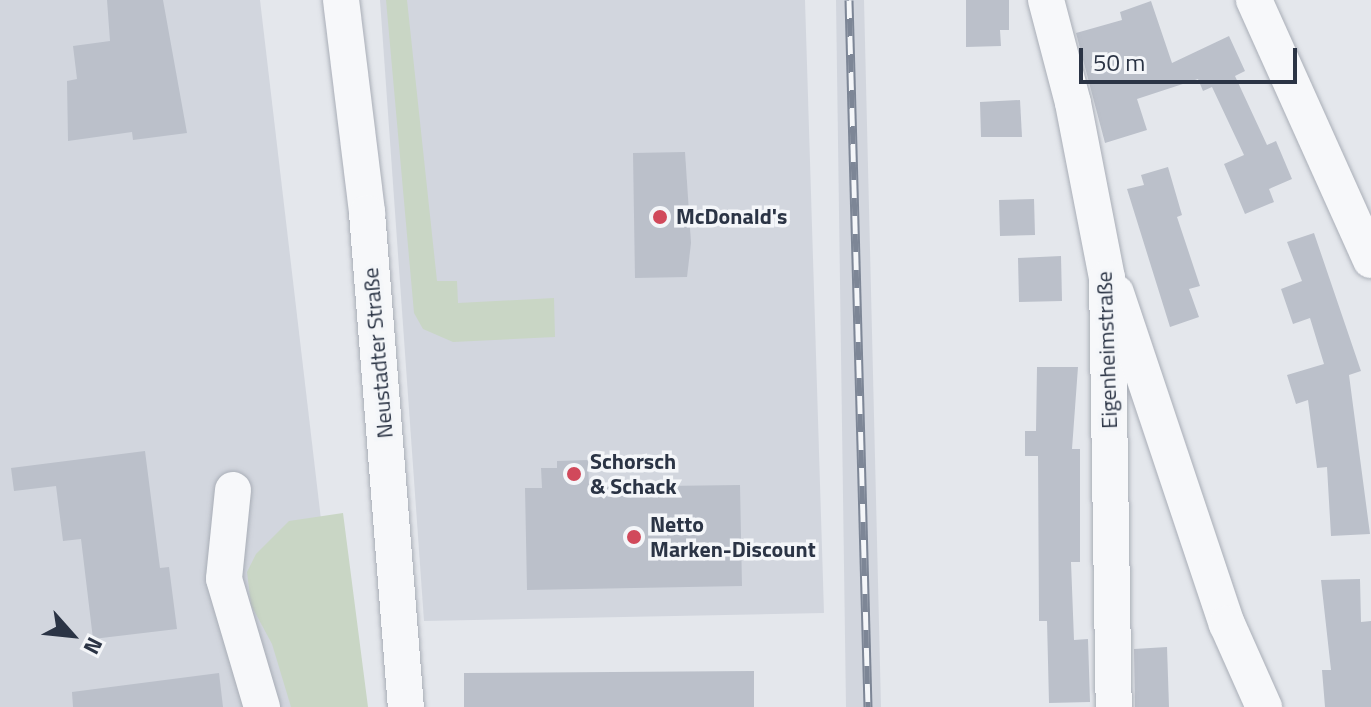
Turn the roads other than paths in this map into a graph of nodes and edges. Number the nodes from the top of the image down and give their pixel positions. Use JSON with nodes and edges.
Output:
{"nodes":[{"id":1,"x":341,"y":0,"type":"edge"},
{"id":2,"x":1046,"y":0,"type":"edge"},
{"id":3,"x":1254,"y":0,"type":"edge"},
{"id":4,"x":1371,"y":260,"type":"edge"},
{"id":5,"x":1107,"y":278,"type":"junction"},
{"id":6,"x":233,"y":490,"type":"dead end"},
{"id":7,"x":262,"y":707,"type":"edge"},
{"id":8,"x":406,"y":707,"type":"edge"},
{"id":9,"x":1114,"y":707,"type":"edge"},
{"id":10,"x":1264,"y":707,"type":"edge"}],
"edges":[{"from":1,"to":8,"type":"street","name":"Neustadter Straße"},
{"from":2,"to":5,"type":"street","name":"Eigenheimstraße"},
{"from":3,"to":4,"type":"street"},
{"from":5,"to":9,"type":"street","name":"Eigenheimstraße"},
{"from":5,"to":10,"type":"street"},
{"from":6,"to":7,"type":"street"}]}
